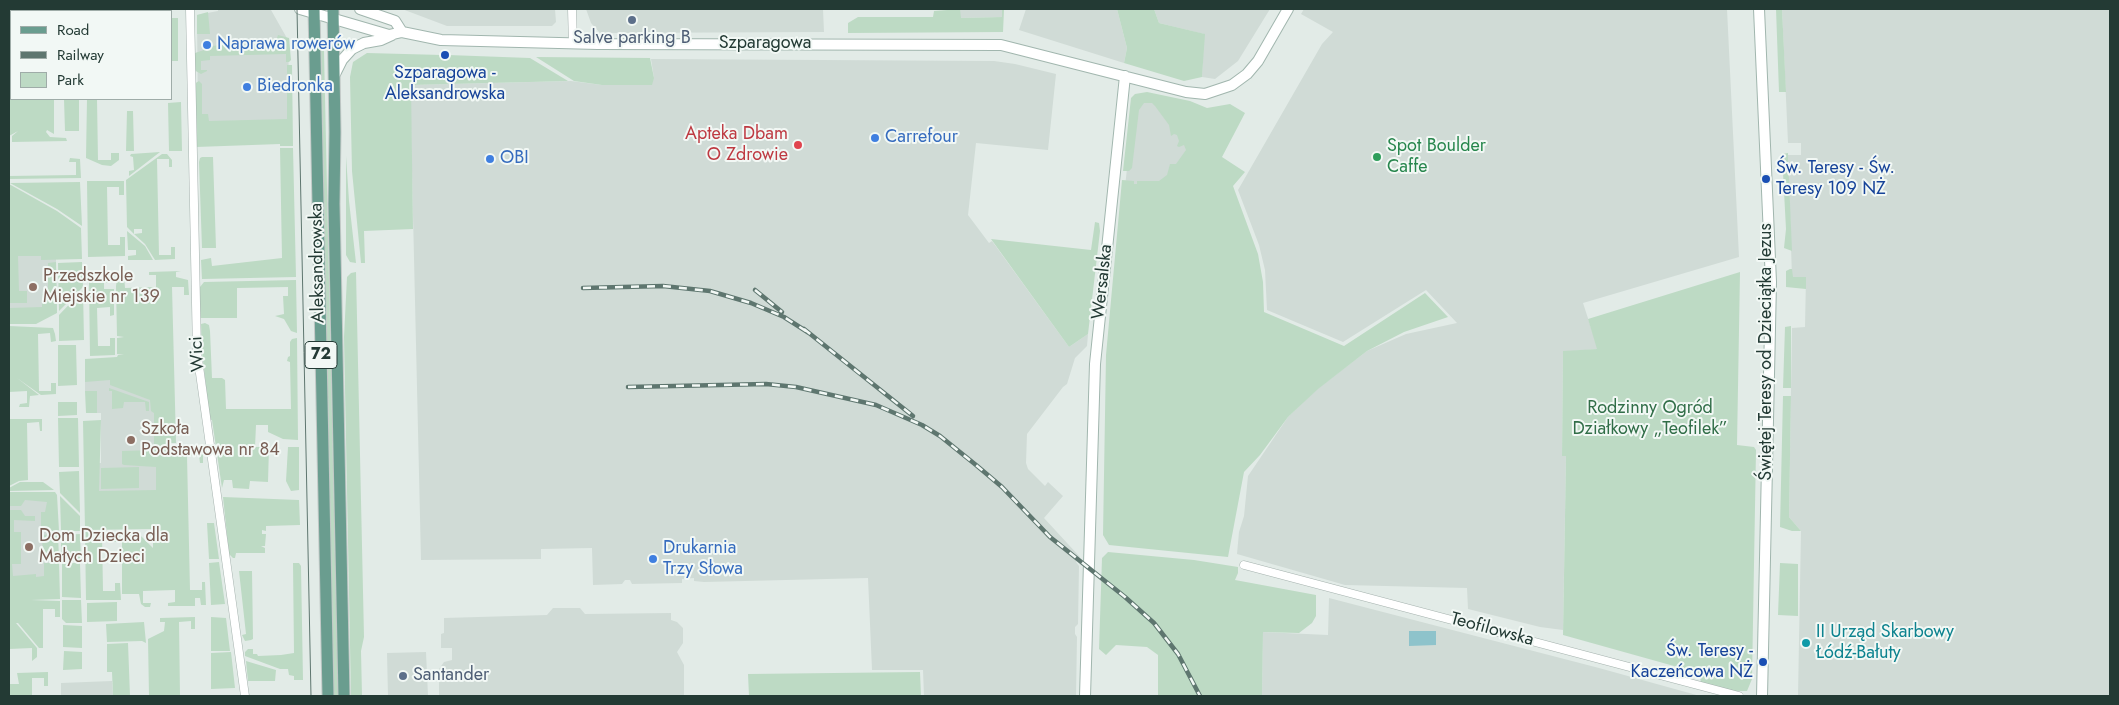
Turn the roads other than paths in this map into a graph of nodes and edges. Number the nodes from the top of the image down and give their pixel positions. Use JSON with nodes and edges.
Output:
{"nodes":[{"id":1,"x":190,"y":9,"type":"edge"},
{"id":2,"x":300,"y":9,"type":"edge"},
{"id":3,"x":360,"y":9,"type":"edge"},
{"id":4,"x":572,"y":9,"type":"edge"},
{"id":5,"x":1288,"y":9,"type":"edge"},
{"id":6,"x":1759,"y":9,"type":"edge"},
{"id":7,"x":314,"y":11,"type":"edge"},
{"id":8,"x":333,"y":14,"type":"edge"},
{"id":9,"x":397,"y":34,"type":"junction"},
{"id":10,"x":573,"y":44,"type":"junction"},
{"id":11,"x":335,"y":74,"type":"junction"},
{"id":12,"x":1125,"y":76,"type":"junction"},
{"id":13,"x":1244,"y":565,"type":"dead end"},
{"id":14,"x":245,"y":696,"type":"edge"},
{"id":15,"x":328,"y":696,"type":"edge"},
{"id":16,"x":344,"y":696,"type":"edge"},
{"id":17,"x":1085,"y":696,"type":"edge"},
{"id":18,"x":1739,"y":696,"type":"edge"},
{"id":19,"x":1762,"y":696,"type":"edge"}],
"edges":[{"from":1,"to":14,"type":"street","name":"Wici"},
{"from":2,"to":7,"type":"street","name":"Szparagowa"},
{"from":3,"to":9,"type":"street","name":"Szparagowa"},
{"from":4,"to":10,"type":"street"},
{"from":5,"to":12,"type":"street"},
{"from":6,"to":19,"type":"street","name":"Świętej Teresy od Dzieciątka Jezus"},
{"from":7,"to":8,"type":"street","name":"Szparagowa"},
{"from":7,"to":15,"type":"main road","name":"Aleksandrowska","number":"72"},
{"from":8,"to":9,"type":"street","name":"Szparagowa"},
{"from":8,"to":11,"type":"main road","name":"Aleksandrowska","number":"72"},
{"from":9,"to":10,"type":"street","name":"Szparagowa"},
{"from":9,"to":11,"type":"street"},
{"from":10,"to":12,"type":"street","name":"Szparagowa"},
{"from":11,"to":16,"type":"main road","name":"Aleksandrowska","number":"72"},
{"from":12,"to":17,"type":"street","name":"Wersalska"},
{"from":13,"to":18,"type":"street","name":"Teofilowska"}]}
